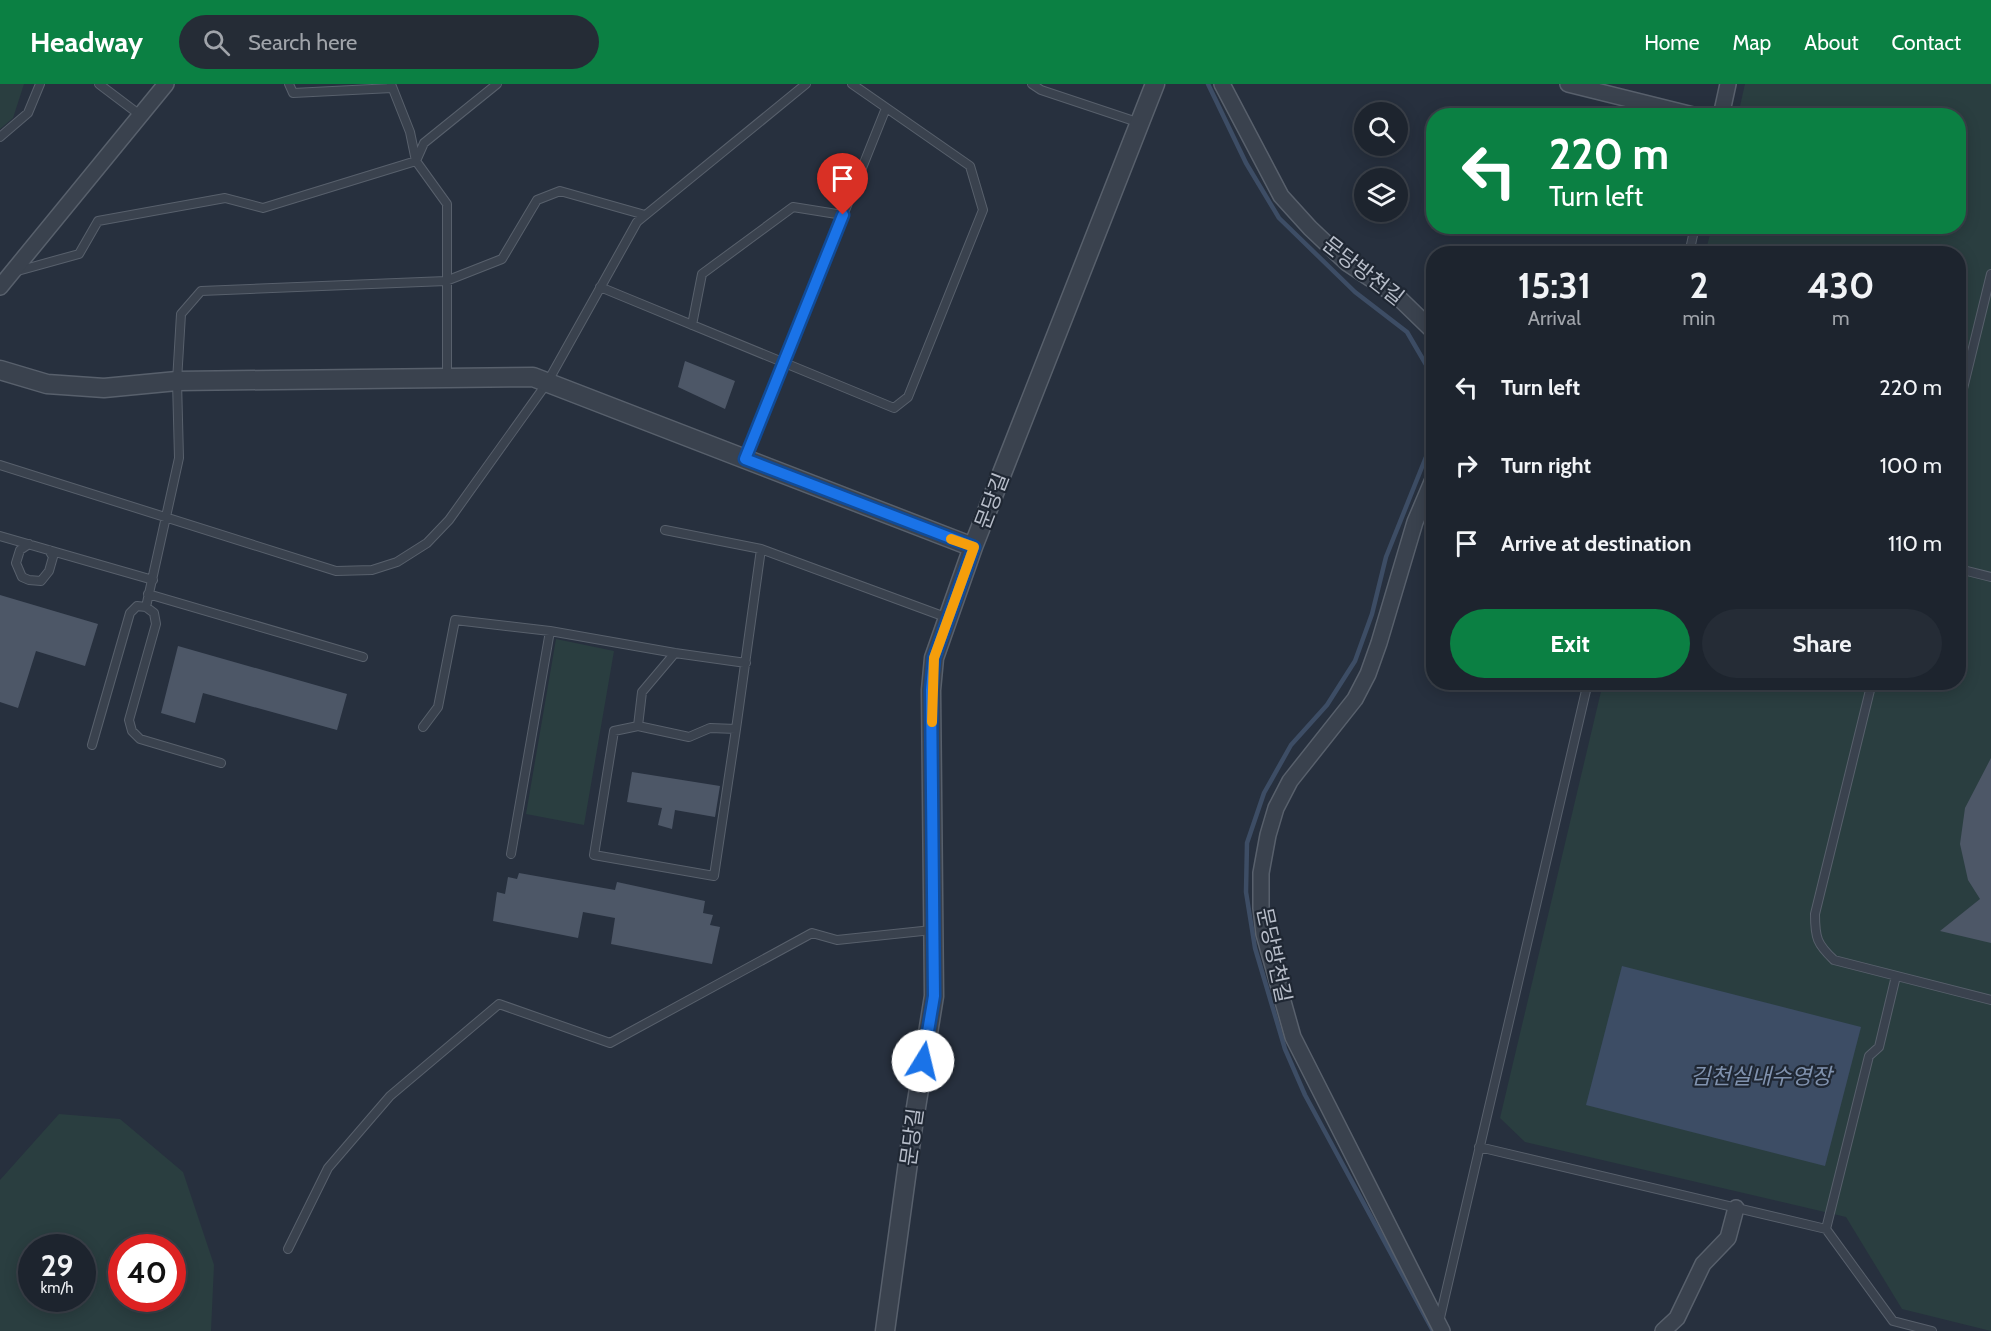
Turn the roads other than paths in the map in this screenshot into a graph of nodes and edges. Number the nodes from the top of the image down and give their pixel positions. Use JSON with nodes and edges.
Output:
{"nodes":[{"id":1,"x":39,"y":84,"type":"edge"},
{"id":2,"x":99,"y":84,"type":"edge"},
{"id":3,"x":166,"y":84,"type":"edge"},
{"id":4,"x":289,"y":84,"type":"edge"},
{"id":5,"x":497,"y":84,"type":"edge"},
{"id":6,"x":806,"y":84,"type":"edge"},
{"id":7,"x":852,"y":84,"type":"edge"},
{"id":8,"x":1032,"y":84,"type":"edge"},
{"id":9,"x":1155,"y":84,"type":"edge"},
{"id":10,"x":1222,"y":84,"type":"edge"},
{"id":11,"x":1568,"y":84,"type":"edge"},
{"id":12,"x":1728,"y":84,"type":"edge"},
{"id":13,"x":392,"y":86,"type":"edge"},
{"id":14,"x":886,"y":108,"type":"junction"},
{"id":15,"x":1665,"y":108,"type":"edge"},
{"id":16,"x":1723,"y":108,"type":"edge"},
{"id":17,"x":140,"y":115,"type":"junction"},
{"id":18,"x":1140,"y":123,"type":"junction"},
{"id":19,"x":0,"y":137,"type":"edge"},
{"id":20,"x":416,"y":161,"type":"junction"},
{"id":21,"x":645,"y":215,"type":"junction"},
{"id":22,"x":843,"y":215,"type":"junction"},
{"id":23,"x":9,"y":274,"type":"junction"},
{"id":24,"x":1991,"y":274,"type":"edge"},
{"id":25,"x":446,"y":281,"type":"junction"},
{"id":26,"x":0,"y":287,"type":"edge"},
{"id":27,"x":600,"y":287,"type":"junction"},
{"id":28,"x":1426,"y":324,"type":"edge"},
{"id":29,"x":692,"y":325,"type":"junction"},
{"id":30,"x":784,"y":363,"type":"junction"},
{"id":31,"x":0,"y":370,"type":"edge"},
{"id":32,"x":1966,"y":376,"type":"edge"},
{"id":33,"x":447,"y":378,"type":"junction"},
{"id":34,"x":177,"y":381,"type":"junction"},
{"id":35,"x":547,"y":383,"type":"junction"},
{"id":36,"x":745,"y":459,"type":"junction"},
{"id":37,"x":0,"y":465,"type":"edge"},
{"id":38,"x":1426,"y":496,"type":"edge"},
{"id":39,"x":166,"y":518,"type":"junction"},
{"id":40,"x":665,"y":530,"type":"dead end"},
{"id":41,"x":0,"y":536,"type":"edge"},
{"id":42,"x":29,"y":544,"type":"junction"},
{"id":43,"x":974,"y":547,"type":"junction"},
{"id":44,"x":761,"y":549,"type":"junction"},
{"id":45,"x":50,"y":550,"type":"junction"},
{"id":46,"x":1966,"y":571,"type":"edge"},
{"id":47,"x":1991,"y":578,"type":"edge"},
{"id":48,"x":153,"y":580,"type":"junction"},
{"id":49,"x":148,"y":594,"type":"junction"},
{"id":50,"x":146,"y":607,"type":"junction"},
{"id":51,"x":948,"y":618,"type":"junction"},
{"id":52,"x":550,"y":631,"type":"junction"},
{"id":53,"x":675,"y":653,"type":"junction"},
{"id":54,"x":363,"y":657,"type":"dead end"},
{"id":55,"x":746,"y":663,"type":"junction"},
{"id":56,"x":1586,"y":690,"type":"edge"},
{"id":57,"x":1870,"y":690,"type":"edge"},
{"id":58,"x":638,"y":726,"type":"junction"},
{"id":59,"x":423,"y":728,"type":"dead end"},
{"id":60,"x":736,"y":729,"type":"junction"},
{"id":61,"x":92,"y":745,"type":"dead end"},
{"id":62,"x":220,"y":763,"type":"dead end"},
{"id":63,"x":512,"y":854,"type":"dead end"},
{"id":64,"x":934,"y":930,"type":"junction"},
{"id":65,"x":1896,"y":976,"type":"junction"},
{"id":66,"x":1991,"y":1000,"type":"edge"},
{"id":67,"x":1479,"y":1147,"type":"junction"},
{"id":68,"x":1736,"y":1208,"type":"junction"},
{"id":69,"x":1826,"y":1230,"type":"junction"},
{"id":70,"x":288,"y":1249,"type":"dead end"},
{"id":71,"x":1440,"y":1327,"type":"edge"},
{"id":72,"x":885,"y":1331,"type":"edge"},
{"id":73,"x":1663,"y":1331,"type":"edge"},
{"id":74,"x":1932,"y":1331,"type":"edge"}],
"edges":[{"from":1,"to":19,"type":"lane"},
{"from":2,"to":17,"type":"lane"},
{"from":3,"to":17,"type":"street"},
{"from":4,"to":13,"type":"lane"},
{"from":5,"to":20,"type":"lane"},
{"from":6,"to":21,"type":"lane"},
{"from":7,"to":14,"type":"lane"},
{"from":8,"to":18,"type":"lane"},
{"from":9,"to":18,"type":"street","name":"문당길"},
{"from":10,"to":28,"type":"street","name":"문당방천길"},
{"from":11,"to":15,"type":"street"},
{"from":12,"to":16,"type":"street"},
{"from":13,"to":20,"type":"lane"},
{"from":14,"to":22,"type":"lane"},
{"from":14,"to":30,"type":"lane"},
{"from":17,"to":23,"type":"street"},
{"from":18,"to":43,"type":"street","name":"문당길"},
{"from":20,"to":23,"type":"lane"},
{"from":20,"to":25,"type":"lane"},
{"from":21,"to":25,"type":"lane"},
{"from":21,"to":27,"type":"lane"},
{"from":22,"to":29,"type":"lane"},
{"from":22,"to":30,"type":"lane"},
{"from":23,"to":26,"type":"street"},
{"from":24,"to":32,"type":"lane"},
{"from":25,"to":33,"type":"lane"},
{"from":25,"to":34,"type":"lane"},
{"from":27,"to":29,"type":"lane"},
{"from":27,"to":35,"type":"lane"},
{"from":29,"to":30,"type":"lane"},
{"from":30,"to":36,"type":"lane"},
{"from":31,"to":34,"type":"street"},
{"from":33,"to":34,"type":"street"},
{"from":33,"to":35,"type":"street"},
{"from":34,"to":39,"type":"lane"},
{"from":35,"to":36,"type":"street"},
{"from":35,"to":39,"type":"lane"},
{"from":36,"to":43,"type":"street"},
{"from":37,"to":39,"type":"lane"},
{"from":38,"to":71,"type":"street","name":"문당방천길"},
{"from":39,"to":48,"type":"lane"},
{"from":40,"to":44,"type":"lane"},
{"from":41,"to":42,"type":"lane"},
{"from":42,"to":45,"type":"lane"},
{"from":42,"to":45,"type":"lane"},
{"from":43,"to":51,"type":"street","name":"문당길"},
{"from":44,"to":51,"type":"lane"},
{"from":44,"to":55,"type":"lane"},
{"from":45,"to":48,"type":"lane"},
{"from":46,"to":47,"type":"lane"},
{"from":48,"to":49,"type":"lane"},
{"from":49,"to":50,"type":"lane"},
{"from":49,"to":54,"type":"lane"},
{"from":50,"to":61,"type":"lane"},
{"from":50,"to":62,"type":"lane"},
{"from":51,"to":64,"type":"street","name":"문당길"},
{"from":52,"to":53,"type":"lane"},
{"from":52,"to":59,"type":"lane"},
{"from":52,"to":63,"type":"lane"},
{"from":53,"to":55,"type":"lane"},
{"from":53,"to":58,"type":"lane"},
{"from":55,"to":60,"type":"lane"},
{"from":56,"to":67,"type":"lane"},
{"from":57,"to":65,"type":"lane"},
{"from":58,"to":60,"type":"lane"},
{"from":58,"to":60,"type":"lane"},
{"from":64,"to":70,"type":"lane"},
{"from":64,"to":72,"type":"street","name":"문당길"},
{"from":65,"to":66,"type":"lane"},
{"from":65,"to":69,"type":"lane"},
{"from":67,"to":68,"type":"lane"},
{"from":67,"to":71,"type":"lane"},
{"from":68,"to":69,"type":"lane"},
{"from":68,"to":73,"type":"street"},
{"from":69,"to":74,"type":"lane"}]}
